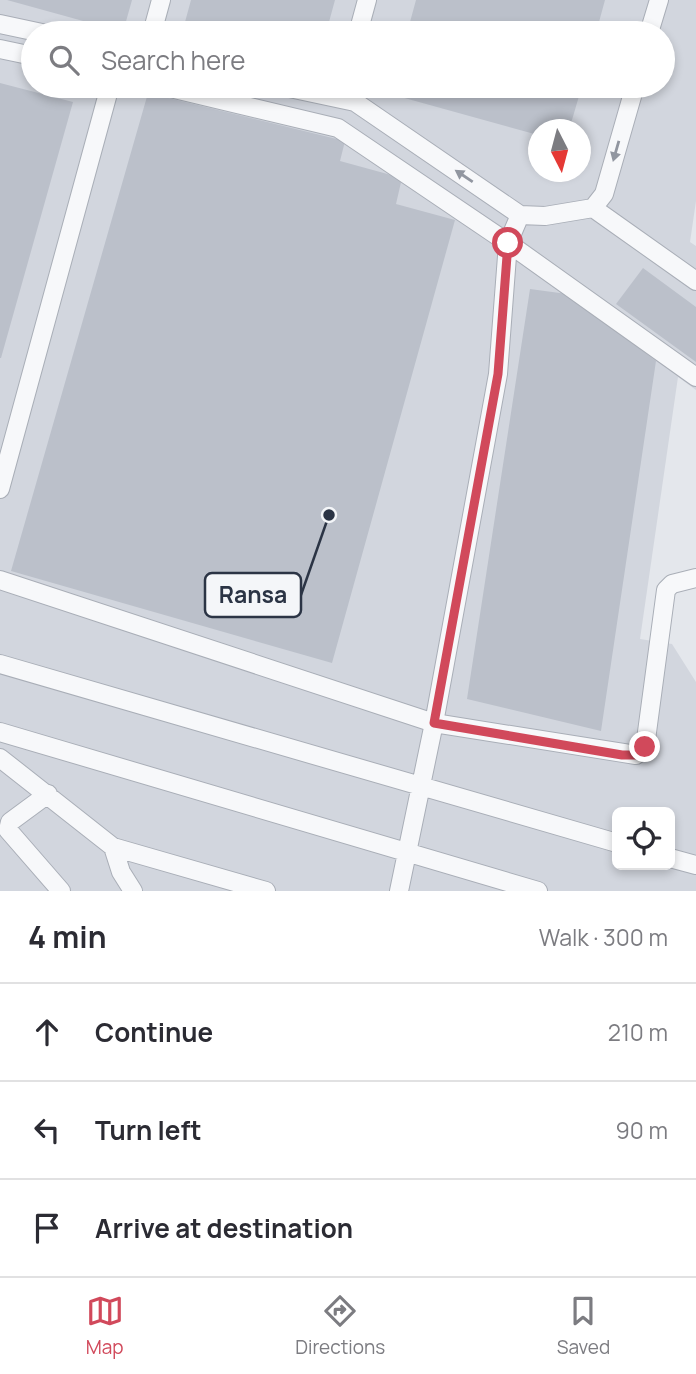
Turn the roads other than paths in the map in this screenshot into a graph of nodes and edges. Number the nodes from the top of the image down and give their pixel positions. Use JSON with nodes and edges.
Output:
{"nodes":[{"id":1,"x":161,"y":0,"type":"edge"},
{"id":2,"x":367,"y":0,"type":"edge"},
{"id":3,"x":659,"y":0,"type":"edge"},
{"id":4,"x":155,"y":21,"type":"edge"},
{"id":5,"x":361,"y":21,"type":"edge"},
{"id":6,"x":653,"y":21,"type":"edge"},
{"id":7,"x":0,"y":24,"type":"edge"},
{"id":8,"x":21,"y":28,"type":"edge"},
{"id":9,"x":0,"y":49,"type":"edge"},
{"id":10,"x":21,"y":53,"type":"edge"},
{"id":11,"x":107,"y":98,"type":"edge"},
{"id":12,"x":212,"y":98,"type":"edge"},
{"id":13,"x":349,"y":98,"type":"edge"},
{"id":14,"x":632,"y":98,"type":"edge"},
{"id":15,"x":593,"y":208,"type":"junction"},
{"id":16,"x":520,"y":215,"type":"junction"},
{"id":17,"x":508,"y":243,"type":"junction"},
{"id":18,"x":696,"y":281,"type":"edge"},
{"id":19,"x":696,"y":377,"type":"edge"},
{"id":20,"x":0,"y":489,"type":"edge"},
{"id":21,"x":696,"y":578,"type":"edge"},
{"id":22,"x":0,"y":580,"type":"edge"},
{"id":23,"x":0,"y":664,"type":"edge"},
{"id":24,"x":434,"y":723,"type":"junction"},
{"id":25,"x":0,"y":732,"type":"edge"},
{"id":26,"x":1,"y":760,"type":"edge"},
{"id":27,"x":421,"y":788,"type":"junction"},
{"id":28,"x":48,"y":794,"type":"junction"},
{"id":29,"x":612,"y":842,"type":"edge"},
{"id":30,"x":113,"y":847,"type":"junction"},
{"id":31,"x":407,"y":851,"type":"junction"},
{"id":32,"x":675,"y":859,"type":"edge"},
{"id":33,"x":696,"y":865,"type":"edge"},
{"id":34,"x":61,"y":891,"type":"edge"},
{"id":35,"x":133,"y":891,"type":"edge"},
{"id":36,"x":266,"y":891,"type":"edge"},
{"id":37,"x":399,"y":891,"type":"edge"},
{"id":38,"x":538,"y":891,"type":"edge"}],
"edges":[{"from":1,"to":4,"type":"lane"},
{"from":2,"to":5,"type":"lane"},
{"from":3,"to":6,"type":"lane"},
{"from":7,"to":8,"type":"lane"},
{"from":9,"to":10,"type":"lane"},
{"from":11,"to":20,"type":"lane"},
{"from":12,"to":17,"type":"lane"},
{"from":16,"to":13,"type":"lane","one_way":true},
{"from":14,"to":15,"type":"lane","one_way":true},
{"from":15,"to":16,"type":"lane"},
{"from":15,"to":18,"type":"lane"},
{"from":16,"to":17,"type":"lane"},
{"from":17,"to":19,"type":"lane"},
{"from":17,"to":24,"type":"lane"},
{"from":21,"to":24,"type":"lane"},
{"from":22,"to":24,"type":"lane"},
{"from":23,"to":27,"type":"lane"},
{"from":24,"to":27,"type":"lane"},
{"from":25,"to":31,"type":"lane"},
{"from":26,"to":28,"type":"lane"},
{"from":27,"to":29,"type":"lane"},
{"from":27,"to":31,"type":"lane"},
{"from":28,"to":30,"type":"lane"},
{"from":28,"to":34,"type":"lane"},
{"from":30,"to":35,"type":"lane"},
{"from":30,"to":36,"type":"lane"},
{"from":31,"to":37,"type":"lane"},
{"from":31,"to":38,"type":"lane"},
{"from":32,"to":33,"type":"lane"}]}
